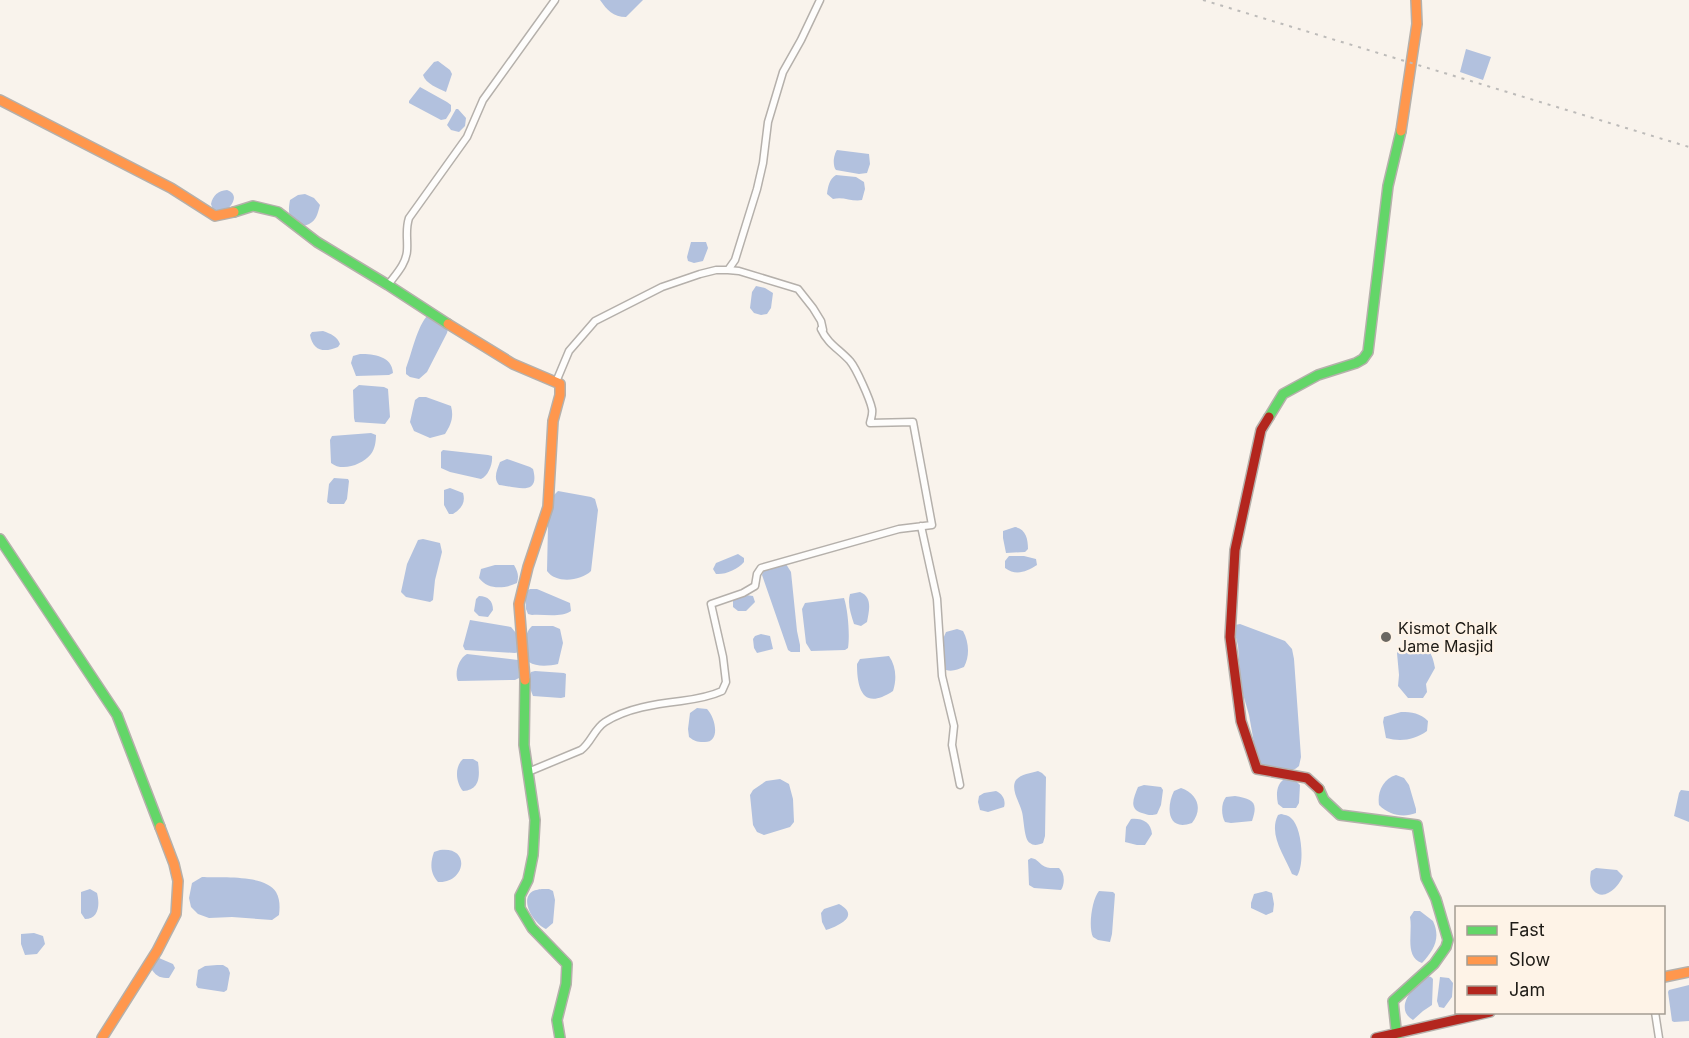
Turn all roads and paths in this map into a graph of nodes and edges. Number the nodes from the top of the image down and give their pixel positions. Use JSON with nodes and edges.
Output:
{"nodes":[{"id":1,"x":555,"y":0,"type":"edge"},
{"id":2,"x":820,"y":0,"type":"edge"},
{"id":3,"x":1416,"y":0,"type":"edge"},
{"id":4,"x":0,"y":100,"type":"edge"},
{"id":5,"x":728,"y":270,"type":"junction"},
{"id":6,"x":388,"y":285,"type":"junction"},
{"id":7,"x":556,"y":382,"type":"junction"},
{"id":8,"x":921,"y":526,"type":"junction"},
{"id":9,"x":0,"y":539,"type":"edge"},
{"id":10,"x":528,"y":772,"type":"junction"},
{"id":11,"x":960,"y":785,"type":"dead end"},
{"id":12,"x":1689,"y":972,"type":"edge"},
{"id":13,"x":1665,"y":977,"type":"edge"},
{"id":14,"x":1482,"y":1014,"type":"edge"},
{"id":15,"x":1655,"y":1014,"type":"edge"},
{"id":16,"x":1398,"y":1036,"type":"edge"},
{"id":17,"x":102,"y":1038,"type":"edge"},
{"id":18,"x":560,"y":1038,"type":"edge"},
{"id":19,"x":1376,"y":1038,"type":"edge"},
{"id":20,"x":1659,"y":1038,"type":"edge"}],
"edges":[{"from":1,"to":6,"type":"street"},
{"from":2,"to":5,"type":"street"},
{"from":3,"to":16,"type":"main road"},
{"from":4,"to":6,"type":"main road"},
{"from":5,"to":7,"type":"street"},
{"from":5,"to":8,"type":"street"},
{"from":6,"to":7,"type":"main road"},
{"from":7,"to":10,"type":"main road"},
{"from":8,"to":10,"type":"street"},
{"from":8,"to":11,"type":"street"},
{"from":9,"to":17,"type":"main road"},
{"from":10,"to":18,"type":"main road"},
{"from":12,"to":13,"type":"main road"},
{"from":14,"to":16,"type":"main road"},
{"from":15,"to":20,"type":"street"},
{"from":16,"to":19,"type":"main road"}]}
